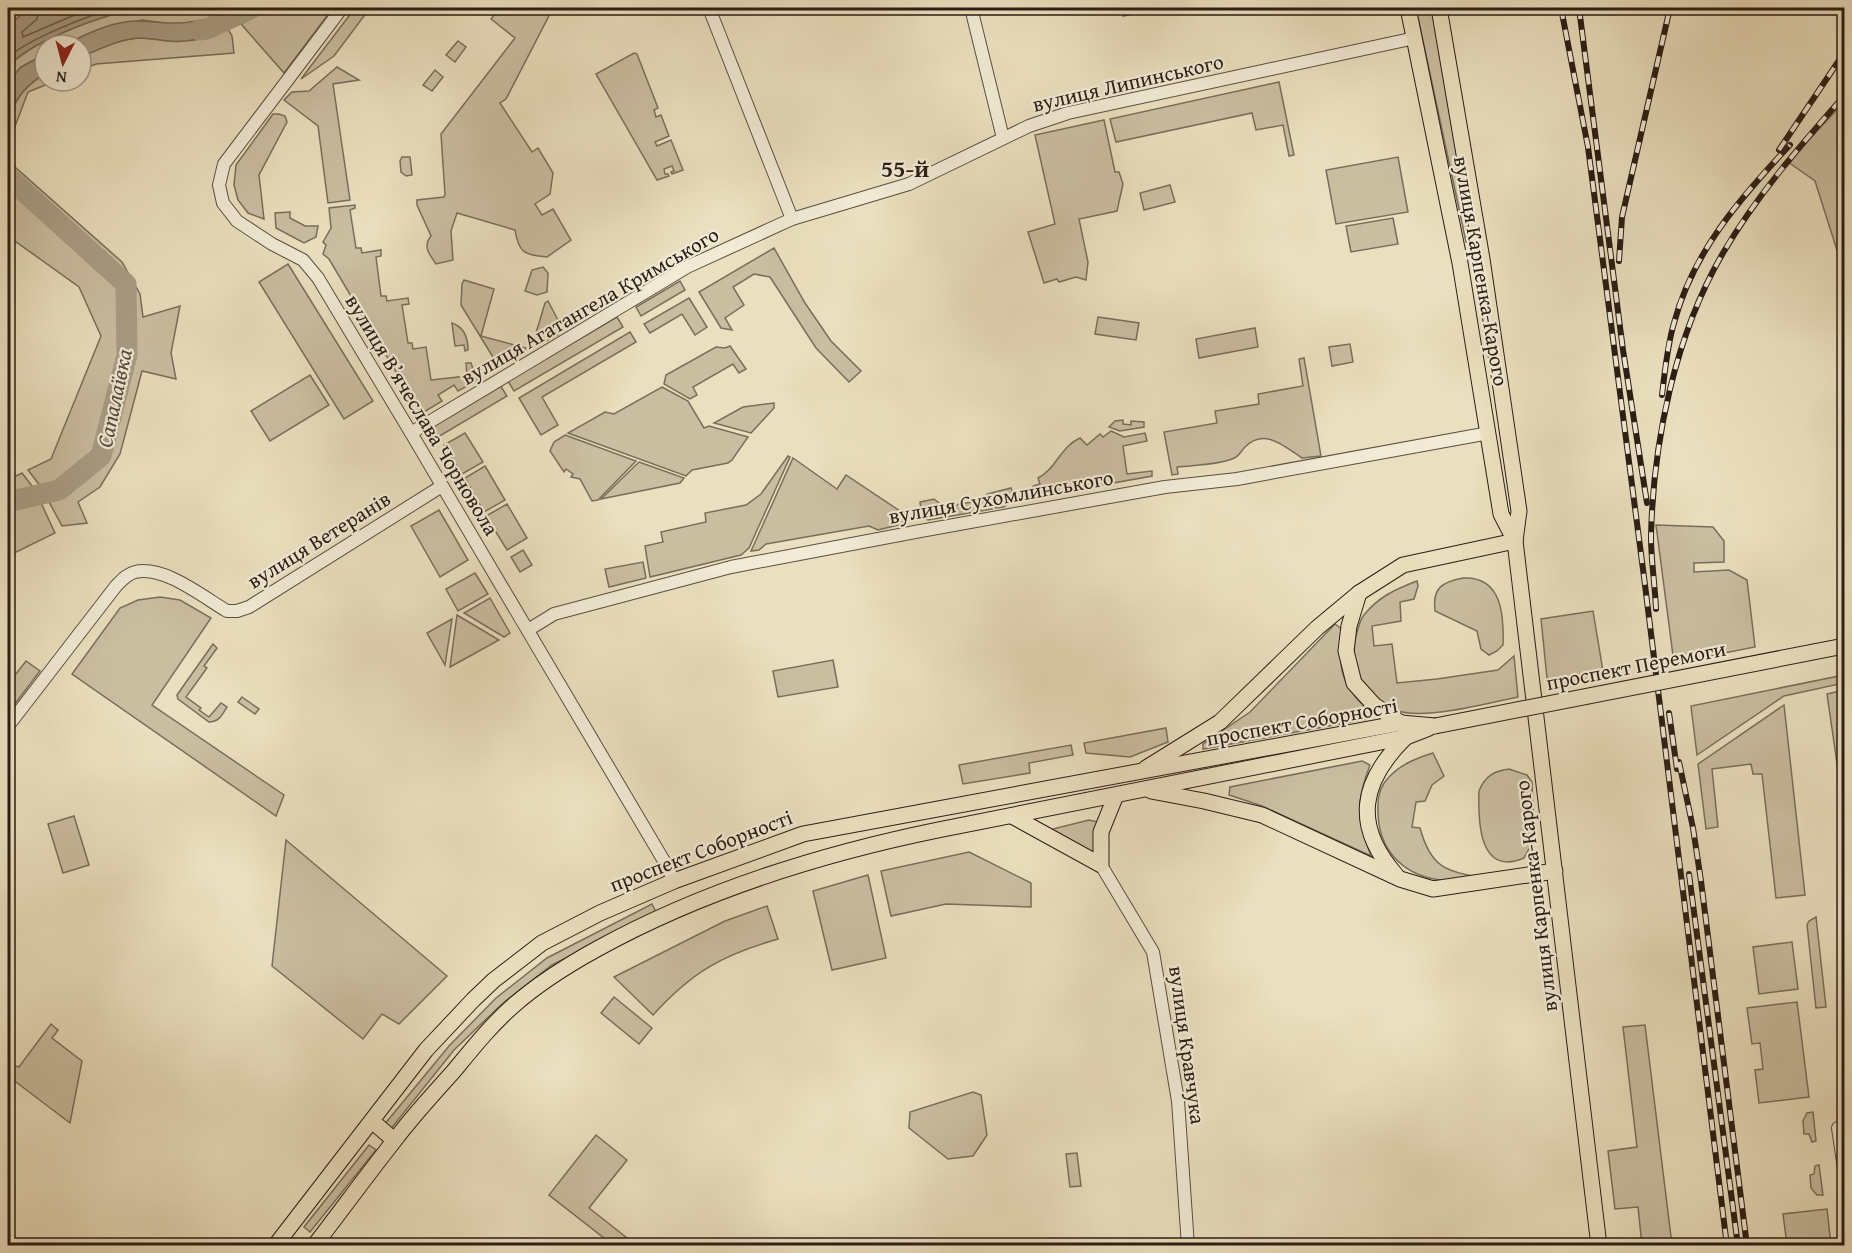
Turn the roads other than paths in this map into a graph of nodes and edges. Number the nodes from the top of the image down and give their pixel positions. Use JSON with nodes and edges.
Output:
{"nodes":[{"id":1,"x":342,"y":8,"type":"edge"},
{"id":2,"x":709,"y":8,"type":"edge"},
{"id":3,"x":972,"y":8,"type":"edge"},
{"id":4,"x":1408,"y":8,"type":"edge"},
{"id":5,"x":1439,"y":8,"type":"edge"},
{"id":6,"x":1415,"y":38,"type":"junction"},
{"id":7,"x":1003,"y":138,"type":"junction"},
{"id":8,"x":792,"y":219,"type":"junction"},
{"id":9,"x":1482,"y":259,"type":"junction"},
{"id":10,"x":1460,"y":263,"type":"junction"},
{"id":11,"x":411,"y":432,"type":"junction"},
{"id":12,"x":1489,"y":433,"type":"junction"},
{"id":13,"x":442,"y":486,"type":"junction"},
{"id":14,"x":1515,"y":541,"type":"junction"},
{"id":15,"x":1359,"y":593,"type":"junction"},
{"id":16,"x":528,"y":630,"type":"junction"},
{"id":17,"x":1845,"y":646,"type":"edge"},
{"id":18,"x":8,"y":726,"type":"edge"},
{"id":19,"x":1435,"y":726,"type":"joint"},
{"id":20,"x":1403,"y":730,"type":"junction"},
{"id":21,"x":1138,"y":773,"type":"junction"},
{"id":22,"x":1142,"y":790,"type":"junction"},
{"id":23,"x":1116,"y":795,"type":"junction"},
{"id":24,"x":934,"y":809,"type":"junction"},
{"id":25,"x":917,"y":812,"type":"junction"},
{"id":26,"x":1012,"y":816,"type":"junction"},
{"id":27,"x":938,"y":830,"type":"junction"},
{"id":28,"x":921,"y":833,"type":"junction"},
{"id":29,"x":1101,"y":865,"type":"junction"},
{"id":30,"x":1555,"y":871,"type":"junction"},
{"id":31,"x":1400,"y":879,"type":"junction"},
{"id":32,"x":674,"y":881,"type":"junction"},
{"id":33,"x":685,"y":906,"type":"junction"},
{"id":34,"x":372,"y":1121,"type":"junction"},
{"id":35,"x":1841,"y":1127,"type":"edge"},
{"id":36,"x":394,"y":1140,"type":"junction"},
{"id":37,"x":1845,"y":1169,"type":"edge"},
{"id":38,"x":275,"y":1245,"type":"edge"},
{"id":39,"x":314,"y":1245,"type":"edge"},
{"id":40,"x":1188,"y":1245,"type":"edge"},
{"id":41,"x":1599,"y":1245,"type":"edge"}],
"edges":[{"from":1,"to":11,"type":"street","name":"вулиця Вʼячеслава Чорновола"},
{"from":2,"to":8,"type":"street"},
{"from":3,"to":7,"type":"street"},
{"from":4,"to":6,"type":"main road","name":"вулиця Карпенка-Карого"},
{"from":5,"to":9,"type":"main road","name":"вулиця Карпенка-Карого"},
{"from":6,"to":7,"type":"street","name":"вулиця Липинського"},
{"from":6,"to":10,"type":"main road","name":"вулиця Карпенка-Карого"},
{"from":7,"to":8,"type":"street","name":"вулиця Липинського"},
{"from":8,"to":11,"type":"street","name":"вулиця Агатангела Кримського"},
{"from":9,"to":10,"type":"main road"},
{"from":9,"to":14,"type":"main road","name":"вулиця Карпенка-Карого"},
{"from":10,"to":12,"type":"main road","name":"вулиця Карпенка-Карого"},
{"from":11,"to":13,"type":"street","name":"вулиця Вʼячеслава Чорновола"},
{"from":12,"to":14,"type":"main road","name":"вулиця Карпенка-Карого"},
{"from":12,"to":16,"type":"street","name":"вулиця Сухомлинського"},
{"from":13,"to":16,"type":"street","name":"вулиця Вʼячеслава Чорновола"},
{"from":13,"to":18,"type":"street","name":"вулиця Ветеранів"},
{"from":14,"to":15,"type":"main road"},
{"from":14,"to":30,"type":"main road","name":"вулиця Карпенка-Карого"},
{"from":15,"to":20,"type":"main road"},
{"from":15,"to":21,"type":"main road"},
{"from":16,"to":32,"type":"street","name":"вулиця Вʼячеслава Чорновола"},
{"from":17,"to":19,"type":"main road","name":"проспект Перемоги","bridge":true},
{"from":19,"to":20,"type":"main road","name":"проспект Соборності"},
{"from":20,"to":21,"type":"main road","name":"проспект Соборності"},
{"from":20,"to":22,"type":"main road","name":"проспект Соборності"},
{"from":20,"to":31,"type":"main road"},
{"from":21,"to":24,"type":"main road","name":"проспект Соборності"},
{"from":22,"to":23,"type":"main road","name":"проспект Соборності"},
{"from":22,"to":31,"type":"main road"},
{"from":23,"to":26,"type":"main road","name":"проспект Соборності"},
{"from":23,"to":29,"type":"main road"},
{"from":24,"to":25,"type":"main road","name":"проспект Соборності"},
{"from":24,"to":27,"type":"main road"},
{"from":25,"to":28,"type":"main road"},
{"from":25,"to":32,"type":"main road","name":"проспект Соборності"},
{"from":26,"to":27,"type":"main road","name":"проспект Соборності"},
{"from":26,"to":29,"type":"main road"},
{"from":27,"to":28,"type":"main road","name":"проспект Соборності"},
{"from":28,"to":33,"type":"main road","name":"проспект Соборності"},
{"from":29,"to":40,"type":"street","name":"вулиця Кравчука"},
{"from":30,"to":31,"type":"main road"},
{"from":30,"to":41,"type":"main road","name":"вулиця Карпенка-Карого"},
{"from":32,"to":33,"type":"main road"},
{"from":32,"to":34,"type":"main road","name":"проспект Соборності"},
{"from":33,"to":36,"type":"main road","name":"проспект Соборності"},
{"from":34,"to":36,"type":"main road"},
{"from":34,"to":38,"type":"main road","name":"проспект Соборності"},
{"from":35,"to":37,"type":"street"},
{"from":36,"to":39,"type":"main road","name":"проспект Соборності"}]}
